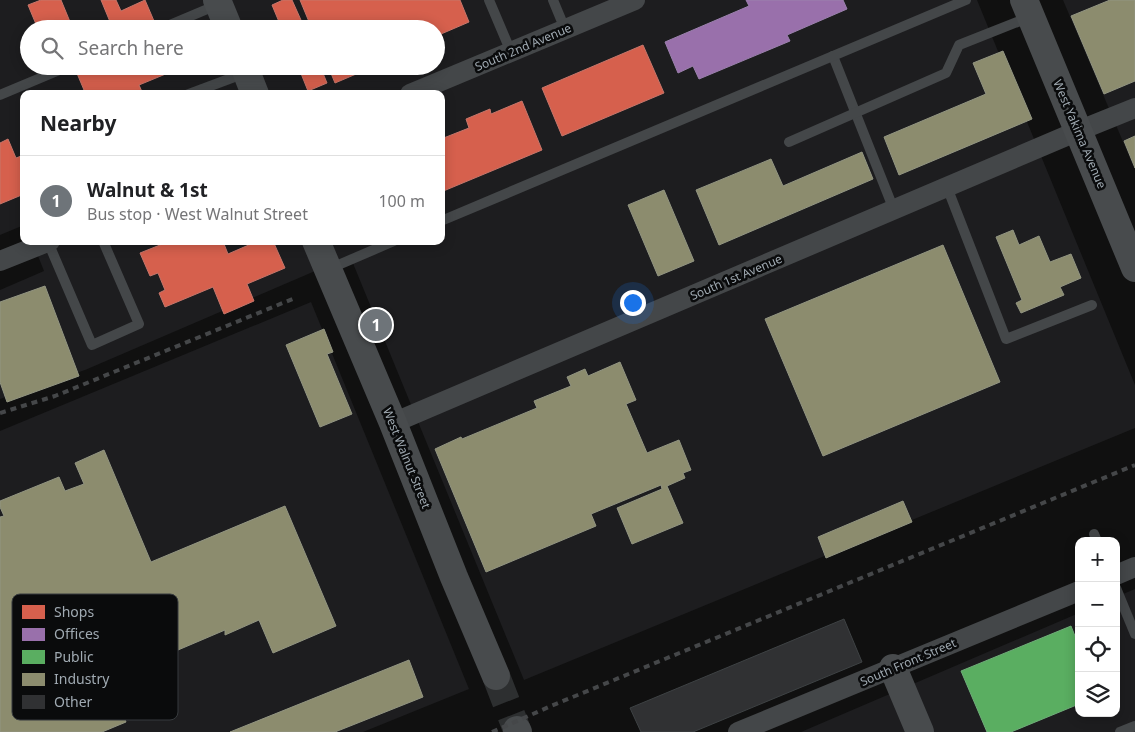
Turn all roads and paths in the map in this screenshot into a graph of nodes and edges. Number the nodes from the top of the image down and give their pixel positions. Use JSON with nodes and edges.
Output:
{"nodes":[{"id":1,"x":489,"y":0,"type":"edge"},
{"id":2,"x":553,"y":0,"type":"edge"},
{"id":3,"x":966,"y":0,"type":"edge"},
{"id":4,"x":622,"y":2,"type":"edge"},
{"id":5,"x":223,"y":8,"type":"edge"},
{"id":6,"x":1027,"y":8,"type":"edge"},
{"id":7,"x":187,"y":20,"type":"edge"},
{"id":8,"x":565,"y":29,"type":"junction"},
{"id":9,"x":511,"y":52,"type":"junction"},
{"id":10,"x":833,"y":56,"type":"junction"},
{"id":11,"x":48,"y":75,"type":"edge"},
{"id":12,"x":248,"y":77,"type":"edge"},
{"id":13,"x":204,"y":90,"type":"edge"},
{"id":14,"x":420,"y":90,"type":"edge"},
{"id":15,"x":0,"y":95,"type":"edge"},
{"id":16,"x":1135,"y":108,"type":"edge"},
{"id":17,"x":856,"y":112,"type":"junction"},
{"id":18,"x":1078,"y":131,"type":"junction"},
{"id":19,"x":789,"y":142,"type":"dead end"},
{"id":20,"x":947,"y":187,"type":"junction"},
{"id":21,"x":894,"y":210,"type":"junction"},
{"id":22,"x":445,"y":220,"type":"edge"},
{"id":23,"x":42,"y":245,"type":"edge"},
{"id":24,"x":50,"y":245,"type":"edge"},
{"id":25,"x":105,"y":245,"type":"edge"},
{"id":26,"x":318,"y":245,"type":"edge"},
{"id":27,"x":385,"y":245,"type":"edge"},
{"id":28,"x":0,"y":262,"type":"edge"},
{"id":29,"x":1135,"y":268,"type":"edge"},
{"id":30,"x":328,"y":269,"type":"junction"},
{"id":31,"x":1092,"y":305,"type":"dead end"},
{"id":32,"x":393,"y":423,"type":"junction"},
{"id":33,"x":1135,"y":567,"type":"edge"},
{"id":34,"x":1120,"y":573,"type":"edge"},
{"id":35,"x":1075,"y":593,"type":"edge"},
{"id":36,"x":1120,"y":598,"type":"edge"},
{"id":37,"x":1135,"y":634,"type":"edge"},
{"id":38,"x":893,"y":668,"type":"junction"},
{"id":39,"x":496,"y":676,"type":"tunnel mouth"},
{"id":40,"x":1135,"y":726,"type":"edge"},
{"id":41,"x":738,"y":732,"type":"edge"},
{"id":42,"x":920,"y":732,"type":"edge"},
{"id":43,"x":1120,"y":732,"type":"edge"}],
"edges":[{"from":1,"to":9,"type":"lane"},
{"from":2,"to":8,"type":"lane"},
{"from":3,"to":10,"type":"lane"},
{"from":4,"to":8,"type":"street","name":"South 2nd Avenue"},
{"from":5,"to":7,"type":"lane"},
{"from":6,"to":17,"type":"lane"},
{"from":6,"to":18,"type":"street","name":"West Yakima Avenue"},
{"from":8,"to":9,"type":"street","name":"South 2nd Avenue"},
{"from":9,"to":14,"type":"street","name":"South 2nd Avenue"},
{"from":10,"to":17,"type":"lane"},
{"from":10,"to":22,"type":"lane"},
{"from":11,"to":15,"type":"lane"},
{"from":12,"to":13,"type":"lane"},
{"from":16,"to":18,"type":"street","name":"South 1st Avenue"},
{"from":17,"to":19,"type":"lane"},
{"from":17,"to":21,"type":"lane"},
{"from":18,"to":20,"type":"street","name":"South 1st Avenue"},
{"from":18,"to":29,"type":"street","name":"West Yakima Avenue"},
{"from":20,"to":21,"type":"street","name":"South 1st Avenue"},
{"from":20,"to":31,"type":"lane"},
{"from":21,"to":32,"type":"street","name":"South 1st Avenue"},
{"from":23,"to":28,"type":"street"},
{"from":24,"to":25,"type":"lane"},
{"from":26,"to":30,"type":"street","name":"West Walnut Street"},
{"from":27,"to":30,"type":"lane"},
{"from":30,"to":32,"type":"street","name":"West Walnut Street"},
{"from":32,"to":39,"type":"street","name":"West Walnut Street"},
{"from":33,"to":34,"type":"street"},
{"from":35,"to":38,"type":"street","name":"South Front Street"},
{"from":36,"to":37,"type":"lane"},
{"from":38,"to":41,"type":"street","name":"South Front Street"},
{"from":38,"to":42,"type":"street"},
{"from":40,"to":43,"type":"lane"}]}
